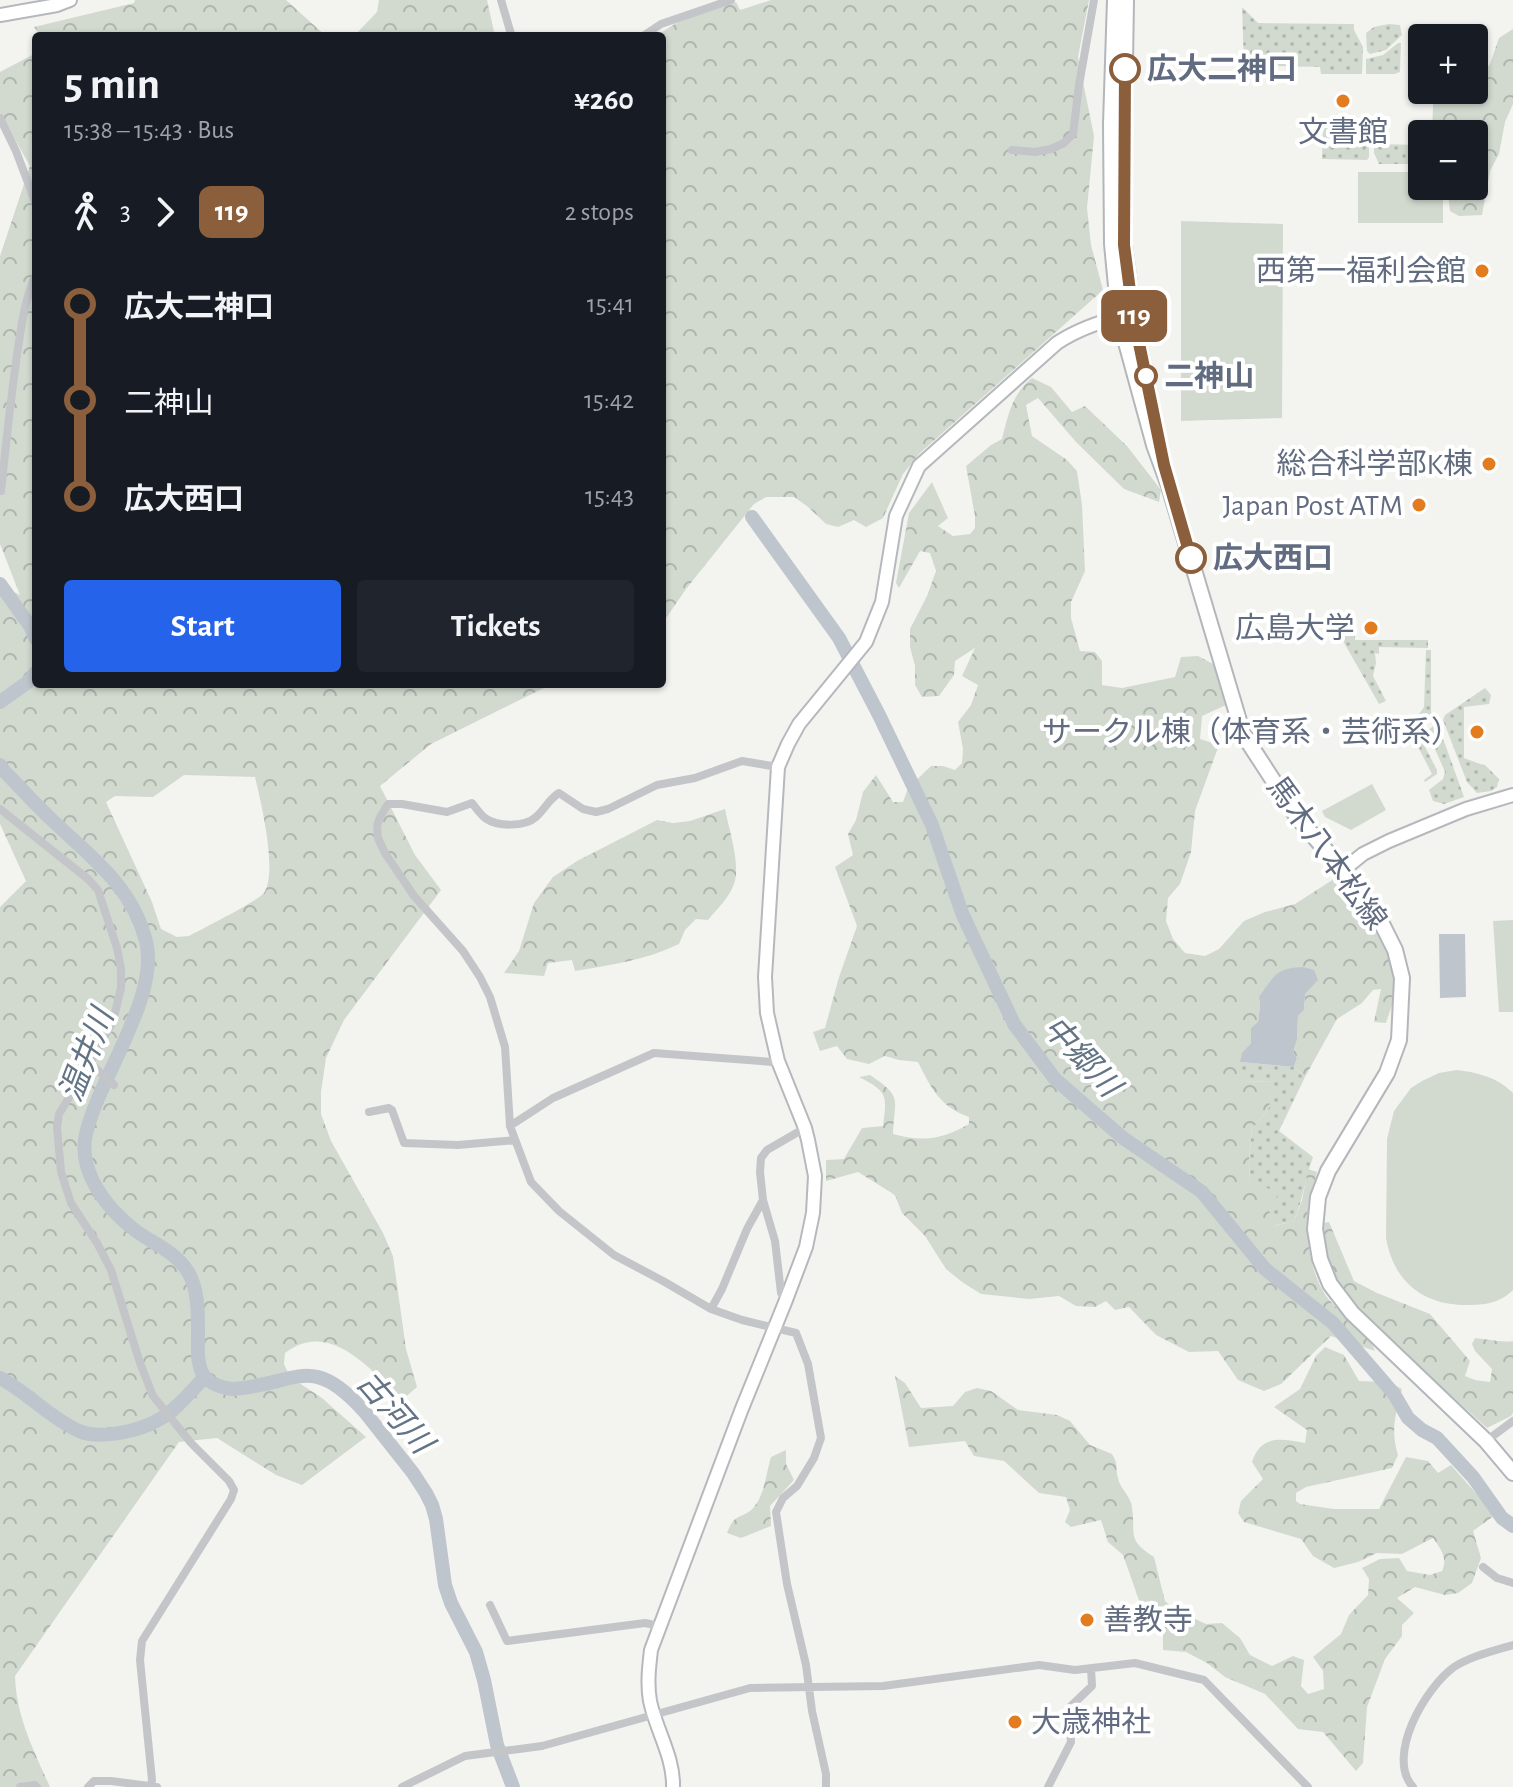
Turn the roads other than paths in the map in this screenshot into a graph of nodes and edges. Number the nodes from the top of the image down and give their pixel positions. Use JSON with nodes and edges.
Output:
{"nodes":[{"id":1,"x":70,"y":0,"type":"edge"},
{"id":2,"x":501,"y":0,"type":"edge"},
{"id":3,"x":731,"y":0,"type":"edge"},
{"id":4,"x":1094,"y":0,"type":"edge"},
{"id":5,"x":1115,"y":0,"type":"edge"},
{"id":6,"x":1126,"y":0,"type":"edge"},
{"id":7,"x":0,"y":15,"type":"edge"},
{"id":8,"x":510,"y":32,"type":"edge"},
{"id":9,"x":649,"y":32,"type":"edge"},
{"id":10,"x":0,"y":118,"type":"edge"},
{"id":11,"x":1012,"y":150,"type":"dead end"},
{"id":12,"x":32,"y":193,"type":"edge"},
{"id":13,"x":32,"y":283,"type":"edge"},
{"id":14,"x":1126,"y":315,"type":"junction"},
{"id":15,"x":1,"y":491,"type":"edge"},
{"id":16,"x":778,"y":767,"type":"junction"},
{"id":17,"x":1513,"y":795,"type":"edge"},
{"id":18,"x":0,"y":809,"type":"edge"},
{"id":19,"x":1342,"y":871,"type":"junction"},
{"id":20,"x":778,"y":1061,"type":"junction"},
{"id":21,"x":91,"y":1065,"type":"junction"},
{"id":22,"x":114,"y":1085,"type":"dead end"},
{"id":23,"x":369,"y":1112,"type":"dead end"},
{"id":24,"x":510,"y":1126,"type":"junction"},
{"id":25,"x":805,"y":1128,"type":"junction"},
{"id":26,"x":515,"y":1140,"type":"junction"},
{"id":27,"x":763,"y":1200,"type":"junction"},
{"id":28,"x":786,"y":1300,"type":"junction"},
{"id":29,"x":711,"y":1309,"type":"junction"},
{"id":30,"x":775,"y":1329,"type":"junction"},
{"id":31,"x":1513,"y":1421,"type":"edge"},
{"id":32,"x":1486,"y":1441,"type":"junction"},
{"id":33,"x":1513,"y":1473,"type":"edge"},
{"id":34,"x":1483,"y":1567,"type":"dead end"},
{"id":35,"x":1513,"y":1583,"type":"edge"},
{"id":36,"x":490,"y":1605,"type":"dead end"},
{"id":37,"x":660,"y":1626,"type":"junction"},
{"id":38,"x":1513,"y":1645,"type":"edge"},
{"id":39,"x":1091,"y":1669,"type":"junction"},
{"id":40,"x":810,"y":1686,"type":"junction"},
{"id":41,"x":654,"y":1715,"type":"junction"},
{"id":42,"x":20,"y":1787,"type":"edge"},
{"id":43,"x":37,"y":1787,"type":"edge"},
{"id":44,"x":88,"y":1787,"type":"edge"},
{"id":45,"x":154,"y":1787,"type":"edge"},
{"id":46,"x":402,"y":1787,"type":"edge"},
{"id":47,"x":673,"y":1787,"type":"edge"},
{"id":48,"x":826,"y":1787,"type":"edge"},
{"id":49,"x":1048,"y":1787,"type":"edge"},
{"id":50,"x":1308,"y":1787,"type":"edge"},
{"id":51,"x":1413,"y":1787,"type":"edge"}],
"edges":[{"from":1,"to":7,"type":"street"},
{"from":2,"to":8,"type":"street"},
{"from":3,"to":9,"type":"street"},
{"from":4,"to":11,"type":"street"},
{"from":5,"to":14,"type":"main road","name":"馬木八本松線"},
{"from":6,"to":14,"type":"main road","name":"馬木八本松線"},
{"from":10,"to":12,"type":"street"},
{"from":13,"to":15,"type":"street"},
{"from":14,"to":16,"type":"street"},
{"from":14,"to":19,"type":"main road","name":"馬木八本松線"},
{"from":16,"to":20,"type":"street"},
{"from":16,"to":24,"type":"street"},
{"from":17,"to":19,"type":"street"},
{"from":18,"to":21,"type":"street"},
{"from":19,"to":32,"type":"main road","name":"馬木八本松線"},
{"from":20,"to":24,"type":"street"},
{"from":20,"to":25,"type":"street"},
{"from":21,"to":22,"type":"street"},
{"from":21,"to":45,"type":"street"},
{"from":23,"to":26,"type":"street"},
{"from":24,"to":26,"type":"street"},
{"from":25,"to":27,"type":"street"},
{"from":25,"to":28,"type":"street"},
{"from":26,"to":29,"type":"street"},
{"from":27,"to":28,"type":"street"},
{"from":27,"to":29,"type":"street"},
{"from":28,"to":30,"type":"street"},
{"from":29,"to":30,"type":"street"},
{"from":30,"to":37,"type":"street"},
{"from":30,"to":40,"type":"street"},
{"from":31,"to":32,"type":"street"},
{"from":32,"to":33,"type":"main road","name":"馬木八本松線"},
{"from":34,"to":35,"type":"street"},
{"from":36,"to":37,"type":"street"},
{"from":37,"to":41,"type":"street"},
{"from":38,"to":51,"type":"street"},
{"from":39,"to":40,"type":"street"},
{"from":39,"to":49,"type":"street"},
{"from":39,"to":50,"type":"street"},
{"from":40,"to":41,"type":"street"},
{"from":40,"to":48,"type":"street"},
{"from":41,"to":46,"type":"street"},
{"from":41,"to":47,"type":"street"},
{"from":42,"to":43,"type":"street"},
{"from":44,"to":45,"type":"street"}]}
